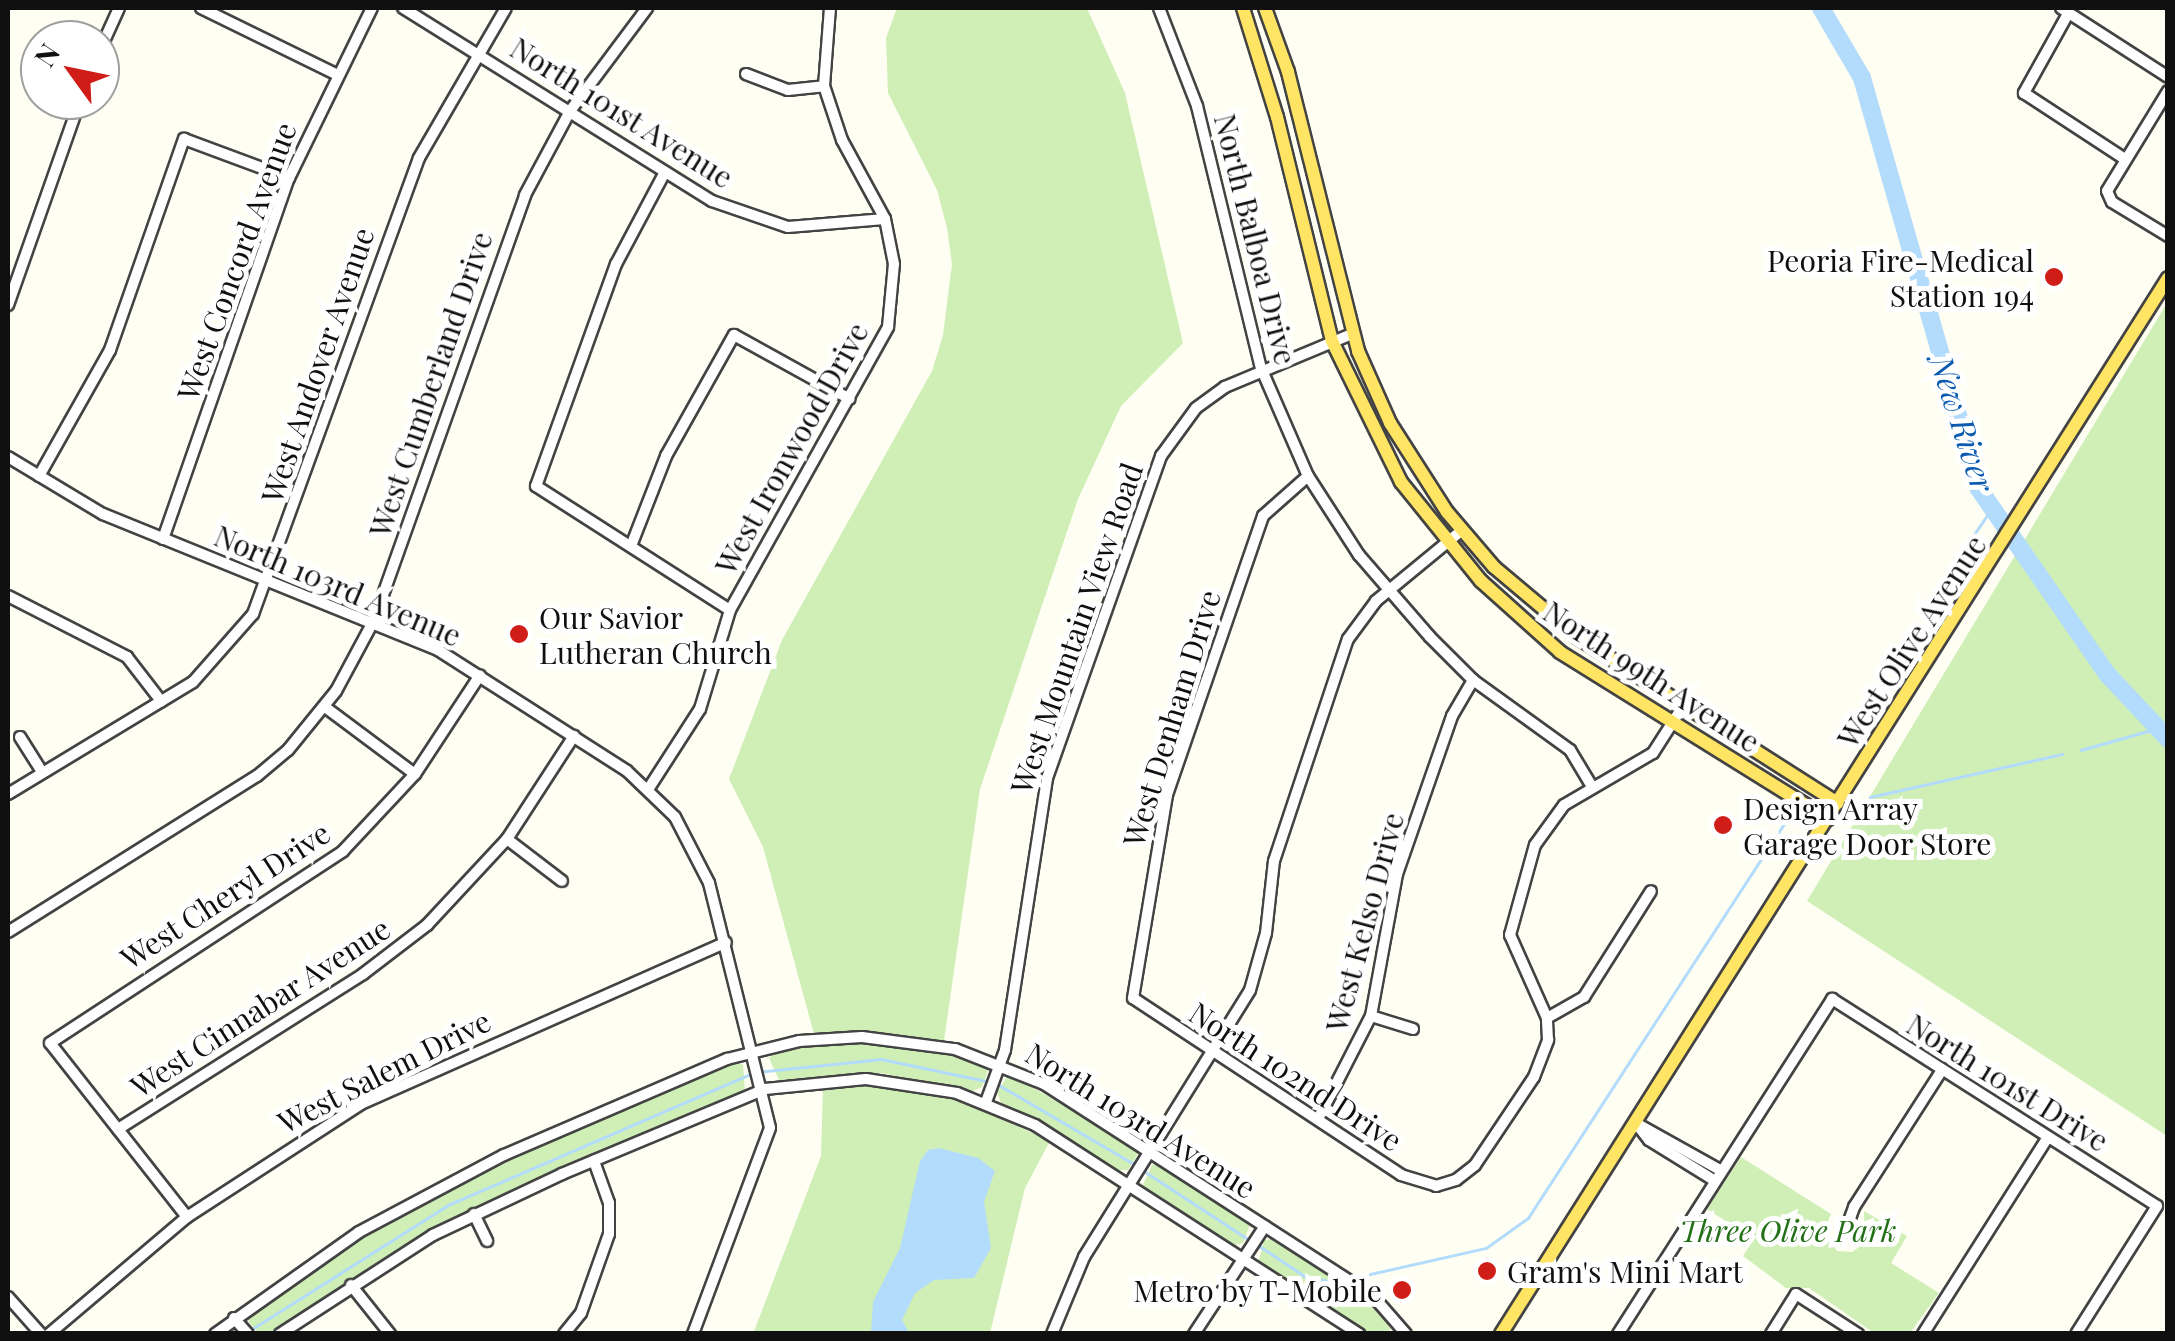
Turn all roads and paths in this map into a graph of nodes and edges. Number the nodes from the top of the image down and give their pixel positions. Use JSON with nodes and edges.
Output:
{"nodes":[{"id":1,"x":201,"y":8,"type":"edge"},
{"id":2,"x":372,"y":8,"type":"edge"},
{"id":3,"x":403,"y":8,"type":"edge"},
{"id":4,"x":506,"y":8,"type":"edge"},
{"id":5,"x":646,"y":8,"type":"edge"},
{"id":6,"x":830,"y":8,"type":"edge"},
{"id":7,"x":1159,"y":8,"type":"edge"},
{"id":8,"x":1243,"y":8,"type":"edge"},
{"id":9,"x":1265,"y":8,"type":"edge"},
{"id":10,"x":2065,"y":10,"type":"edge"},
{"id":11,"x":476,"y":52,"type":"junction"},
{"id":12,"x":1288,"y":72,"type":"junction"},
{"id":13,"x":336,"y":74,"type":"junction"},
{"id":14,"x":746,"y":74,"type":"dead end"},
{"id":15,"x":2168,"y":77,"type":"edge"},
{"id":16,"x":1266,"y":78,"type":"junction"},
{"id":17,"x":824,"y":86,"type":"junction"},
{"id":18,"x":2168,"y":90,"type":"edge"},
{"id":19,"x":570,"y":112,"type":"junction"},
{"id":20,"x":73,"y":120,"type":"edge"},
{"id":21,"x":2125,"y":160,"type":"junction"},
{"id":22,"x":664,"y":172,"type":"junction"},
{"id":23,"x":289,"y":178,"type":"junction"},
{"id":24,"x":885,"y":218,"type":"junction"},
{"id":25,"x":2168,"y":236,"type":"edge"},
{"id":26,"x":2168,"y":278,"type":"edge"},
{"id":27,"x":8,"y":305,"type":"edge"},
{"id":28,"x":1352,"y":334,"type":"junction"},
{"id":29,"x":1332,"y":342,"type":"junction"},
{"id":30,"x":1261,"y":368,"type":"junction"},
{"id":31,"x":850,"y":399,"type":"junction"},
{"id":32,"x":8,"y":456,"type":"edge"},
{"id":33,"x":38,"y":476,"type":"junction"},
{"id":34,"x":1308,"y":476,"type":"junction"},
{"id":35,"x":1462,"y":530,"type":"junction"},
{"id":36,"x":163,"y":539,"type":"junction"},
{"id":37,"x":1447,"y":543,"type":"junction"},
{"id":38,"x":631,"y":546,"type":"junction"},
{"id":39,"x":268,"y":580,"type":"junction"},
{"id":40,"x":1388,"y":590,"type":"junction"},
{"id":41,"x":8,"y":596,"type":"edge"},
{"id":42,"x":730,"y":610,"type":"junction"},
{"id":43,"x":374,"y":620,"type":"junction"},
{"id":44,"x":480,"y":675,"type":"junction"},
{"id":45,"x":1473,"y":680,"type":"junction"},
{"id":46,"x":161,"y":702,"type":"junction"},
{"id":47,"x":325,"y":706,"type":"junction"},
{"id":48,"x":1683,"y":706,"type":"junction"},
{"id":49,"x":1672,"y":724,"type":"junction"},
{"id":50,"x":574,"y":736,"type":"junction"},
{"id":51,"x":20,"y":737,"type":"dead end"},
{"id":52,"x":42,"y":772,"type":"junction"},
{"id":53,"x":415,"y":774,"type":"junction"},
{"id":54,"x":1591,"y":786,"type":"junction"},
{"id":55,"x":649,"y":788,"type":"junction"},
{"id":56,"x":8,"y":794,"type":"edge"},
{"id":57,"x":1838,"y":803,"type":"junction"},
{"id":58,"x":1828,"y":819,"type":"junction"},
{"id":59,"x":506,"y":839,"type":"junction"},
{"id":60,"x":562,"y":881,"type":"dead end"},
{"id":61,"x":1651,"y":890,"type":"dead end"},
{"id":62,"x":427,"y":926,"type":"junction"},
{"id":63,"x":8,"y":932,"type":"edge"},
{"id":64,"x":437,"y":937,"type":"dead end"},
{"id":65,"x":726,"y":942,"type":"junction"},
{"id":66,"x":1133,"y":998,"type":"joint"},
{"id":67,"x":1371,"y":1016,"type":"junction"},
{"id":68,"x":1546,"y":1018,"type":"junction"},
{"id":69,"x":1413,"y":1030,"type":"dead end"},
{"id":70,"x":754,"y":1050,"type":"junction"},
{"id":71,"x":1215,"y":1054,"type":"junction"},
{"id":72,"x":1002,"y":1064,"type":"junction"},
{"id":73,"x":1942,"y":1070,"type":"junction"},
{"id":74,"x":764,"y":1089,"type":"junction"},
{"id":75,"x":986,"y":1102,"type":"junction"},
{"id":76,"x":1318,"y":1119,"type":"junction"},
{"id":77,"x":1634,"y":1122,"type":"junction"},
{"id":78,"x":118,"y":1129,"type":"junction"},
{"id":79,"x":2048,"y":1137,"type":"junction"},
{"id":80,"x":1151,"y":1152,"type":"junction"},
{"id":81,"x":594,"y":1161,"type":"junction"},
{"id":82,"x":1722,"y":1171,"type":"junction"},
{"id":83,"x":1715,"y":1182,"type":"junction"},
{"id":84,"x":1130,"y":1186,"type":"junction"},
{"id":85,"x":474,"y":1214,"type":"junction"},
{"id":86,"x":187,"y":1217,"type":"junction"},
{"id":87,"x":1265,"y":1226,"type":"junction"},
{"id":88,"x":1845,"y":1232,"type":"dead end"},
{"id":89,"x":487,"y":1241,"type":"dead end"},
{"id":90,"x":1243,"y":1259,"type":"junction"},
{"id":91,"x":352,"y":1285,"type":"junction"},
{"id":92,"x":8,"y":1297,"type":"edge"},
{"id":93,"x":234,"y":1318,"type":"junction"},
{"id":94,"x":41,"y":1334,"type":"edge"},
{"id":95,"x":49,"y":1334,"type":"edge"},
{"id":96,"x":215,"y":1334,"type":"edge"},
{"id":97,"x":248,"y":1334,"type":"edge"},
{"id":98,"x":280,"y":1334,"type":"edge"},
{"id":99,"x":390,"y":1334,"type":"edge"},
{"id":100,"x":564,"y":1334,"type":"edge"},
{"id":101,"x":692,"y":1334,"type":"edge"},
{"id":102,"x":1052,"y":1334,"type":"edge"},
{"id":103,"x":1194,"y":1334,"type":"edge"},
{"id":104,"x":1358,"y":1334,"type":"edge"},
{"id":105,"x":1406,"y":1334,"type":"edge"},
{"id":106,"x":1501,"y":1334,"type":"edge"},
{"id":107,"x":1618,"y":1334,"type":"edge"},
{"id":108,"x":1771,"y":1334,"type":"edge"},
{"id":109,"x":1858,"y":1334,"type":"edge"},
{"id":110,"x":1922,"y":1334,"type":"edge"},
{"id":111,"x":2076,"y":1334,"type":"edge"}],
"edges":[{"from":1,"to":13,"type":"street"},
{"from":2,"to":13,"type":"street","name":"West Concord Avenue"},
{"from":3,"to":11,"type":"street","name":"North 101st Avenue"},
{"from":4,"to":11,"type":"street","name":"West Andover Avenue"},
{"from":5,"to":19,"type":"street","name":"West Cumberland Drive"},
{"from":6,"to":17,"type":"street","name":"West Ironwood Drive"},
{"from":7,"to":30,"type":"street","name":"North Balboa Drive"},
{"from":8,"to":16,"type":"main road","name":"North 99th Avenue"},
{"from":9,"to":12,"type":"main road","name":"North 99th Avenue"},
{"from":10,"to":15,"type":"street"},
{"from":10,"to":21,"type":"street"},
{"from":11,"to":19,"type":"street","name":"North 101st Avenue"},
{"from":11,"to":39,"type":"street","name":"West Andover Avenue"},
{"from":12,"to":16,"type":"main road"},
{"from":12,"to":28,"type":"main road","name":"North 99th Avenue"},
{"from":13,"to":23,"type":"street","name":"West Concord Avenue"},
{"from":14,"to":17,"type":"street"},
{"from":16,"to":29,"type":"main road","name":"North 99th Avenue"},
{"from":17,"to":24,"type":"street","name":"West Ironwood Drive"},
{"from":18,"to":21,"type":"street"},
{"from":19,"to":22,"type":"street","name":"North 101st Avenue"},
{"from":19,"to":43,"type":"street","name":"West Cumberland Drive"},
{"from":20,"to":27,"type":"street"},
{"from":21,"to":25,"type":"street"},
{"from":22,"to":24,"type":"street","name":"North 101st Avenue"},
{"from":22,"to":38,"type":"street"},
{"from":23,"to":33,"type":"street"},
{"from":23,"to":36,"type":"street","name":"West Concord Avenue"},
{"from":24,"to":31,"type":"street","name":"West Ironwood Drive"},
{"from":26,"to":57,"type":"main road","name":"West Olive Avenue"},
{"from":28,"to":29,"type":"street","name":"West Mountain View Road"},
{"from":28,"to":35,"type":"main road","name":"North 99th Avenue"},
{"from":29,"to":30,"type":"street","name":"West Mountain View Road"},
{"from":29,"to":37,"type":"main road","name":"North 99th Avenue"},
{"from":30,"to":34,"type":"street","name":"North Balboa Drive"},
{"from":30,"to":72,"type":"street","name":"West Mountain View Road"},
{"from":31,"to":38,"type":"street"},
{"from":31,"to":42,"type":"street","name":"West Ironwood Drive"},
{"from":32,"to":33,"type":"street","name":"North 103rd Avenue"},
{"from":33,"to":36,"type":"street","name":"North 103rd Avenue"},
{"from":34,"to":40,"type":"street","name":"North Balboa Drive"},
{"from":34,"to":66,"type":"street","name":"West Denham Drive"},
{"from":35,"to":37,"type":"street"},
{"from":35,"to":48,"type":"main road","name":"North 99th Avenue"},
{"from":36,"to":39,"type":"street","name":"North 103rd Avenue"},
{"from":37,"to":40,"type":"street"},
{"from":37,"to":49,"type":"main road","name":"North 99th Avenue"},
{"from":38,"to":42,"type":"street"},
{"from":39,"to":43,"type":"street","name":"North 103rd Avenue"},
{"from":39,"to":46,"type":"street","name":"West Andover Avenue"},
{"from":40,"to":45,"type":"street","name":"North Balboa Drive"},
{"from":40,"to":71,"type":"street"},
{"from":41,"to":46,"type":"street"},
{"from":42,"to":55,"type":"street","name":"West Ironwood Drive"},
{"from":43,"to":44,"type":"street","name":"North 103rd Avenue"},
{"from":43,"to":47,"type":"street","name":"West Cumberland Drive"},
{"from":44,"to":50,"type":"street","name":"North 103rd Avenue"},
{"from":44,"to":53,"type":"street","name":"West Cheryl Drive"},
{"from":45,"to":54,"type":"street","name":"North Balboa Drive"},
{"from":45,"to":67,"type":"street","name":"West Kelso Drive"},
{"from":46,"to":52,"type":"street","name":"West Andover Avenue"},
{"from":47,"to":53,"type":"street"},
{"from":47,"to":63,"type":"street","name":"West Cumberland Drive"},
{"from":48,"to":49,"type":"street"},
{"from":48,"to":57,"type":"main road","name":"North 99th Avenue"},
{"from":49,"to":54,"type":"street"},
{"from":49,"to":58,"type":"main road","name":"North 99th Avenue"},
{"from":50,"to":55,"type":"street","name":"North 103rd Avenue"},
{"from":50,"to":59,"type":"street","name":"West Cinnabar Avenue"},
{"from":51,"to":52,"type":"street"},
{"from":52,"to":56,"type":"street","name":"West Andover Avenue"},
{"from":53,"to":78,"type":"street","name":"West Cheryl Drive"},
{"from":54,"to":68,"type":"street"},
{"from":55,"to":65,"type":"street","name":"North 103rd Avenue"},
{"from":57,"to":58,"type":"main road","name":"West Olive Avenue"},
{"from":58,"to":77,"type":"main road","name":"West Olive Avenue"},
{"from":59,"to":60,"type":"street"},
{"from":59,"to":62,"type":"street","name":"West Cinnabar Avenue"},
{"from":61,"to":68,"type":"street"},
{"from":62,"to":64,"type":"street"},
{"from":62,"to":78,"type":"street","name":"West Cinnabar Avenue"},
{"from":65,"to":70,"type":"street","name":"North 103rd Avenue"},
{"from":65,"to":86,"type":"street","name":"West Salem Drive"},
{"from":66,"to":71,"type":"street","name":"North 102nd Drive"},
{"from":67,"to":69,"type":"street"},
{"from":67,"to":76,"type":"street","name":"West Kelso Drive"},
{"from":68,"to":76,"type":"street","name":"North 102nd Drive"},
{"from":70,"to":72,"type":"street","name":"North 103rd Avenue"},
{"from":70,"to":74,"type":"street","name":"North 103rd Avenue"},
{"from":70,"to":93,"type":"street"},
{"from":71,"to":76,"type":"street","name":"North 102nd Drive"},
{"from":71,"to":80,"type":"street"},
{"from":72,"to":75,"type":"street","name":"West Mountain View Road"},
{"from":72,"to":80,"type":"street","name":"North 103rd Avenue"},
{"from":73,"to":79,"type":"street","name":"North 101st Drive"},
{"from":73,"to":82,"type":"street","name":"North 101st Drive"},
{"from":73,"to":88,"type":"street"},
{"from":74,"to":75,"type":"street","name":"North 103rd Avenue"},
{"from":74,"to":81,"type":"street"},
{"from":74,"to":101,"type":"street"},
{"from":75,"to":84,"type":"street","name":"North 103rd Avenue"},
{"from":77,"to":82,"type":"street"},
{"from":77,"to":83,"type":"street"},
{"from":77,"to":106,"type":"main road","name":"West Olive Avenue"},
{"from":78,"to":86,"type":"street"},
{"from":79,"to":110,"type":"street"},
{"from":79,"to":111,"type":"street","name":"North 101st Drive"},
{"from":80,"to":84,"type":"street"},
{"from":80,"to":87,"type":"street","name":"North 103rd Avenue"},
{"from":81,"to":85,"type":"street"},
{"from":81,"to":100,"type":"street"},
{"from":82,"to":83,"type":"street"},
{"from":83,"to":107,"type":"street"},
{"from":84,"to":90,"type":"street","name":"North 103rd Avenue"},
{"from":84,"to":102,"type":"street"},
{"from":85,"to":89,"type":"street"},
{"from":85,"to":91,"type":"street"},
{"from":86,"to":95,"type":"street","name":"West Salem Drive"},
{"from":87,"to":90,"type":"street"},
{"from":87,"to":105,"type":"street","name":"North 103rd Avenue"},
{"from":90,"to":103,"type":"street"},
{"from":90,"to":104,"type":"street","name":"North 103rd Avenue"},
{"from":91,"to":98,"type":"street"},
{"from":91,"to":99,"type":"street"},
{"from":92,"to":94,"type":"street"},
{"from":93,"to":96,"type":"street"},
{"from":93,"to":97,"type":"street"},
{"from":108,"to":109,"type":"street"}]}
